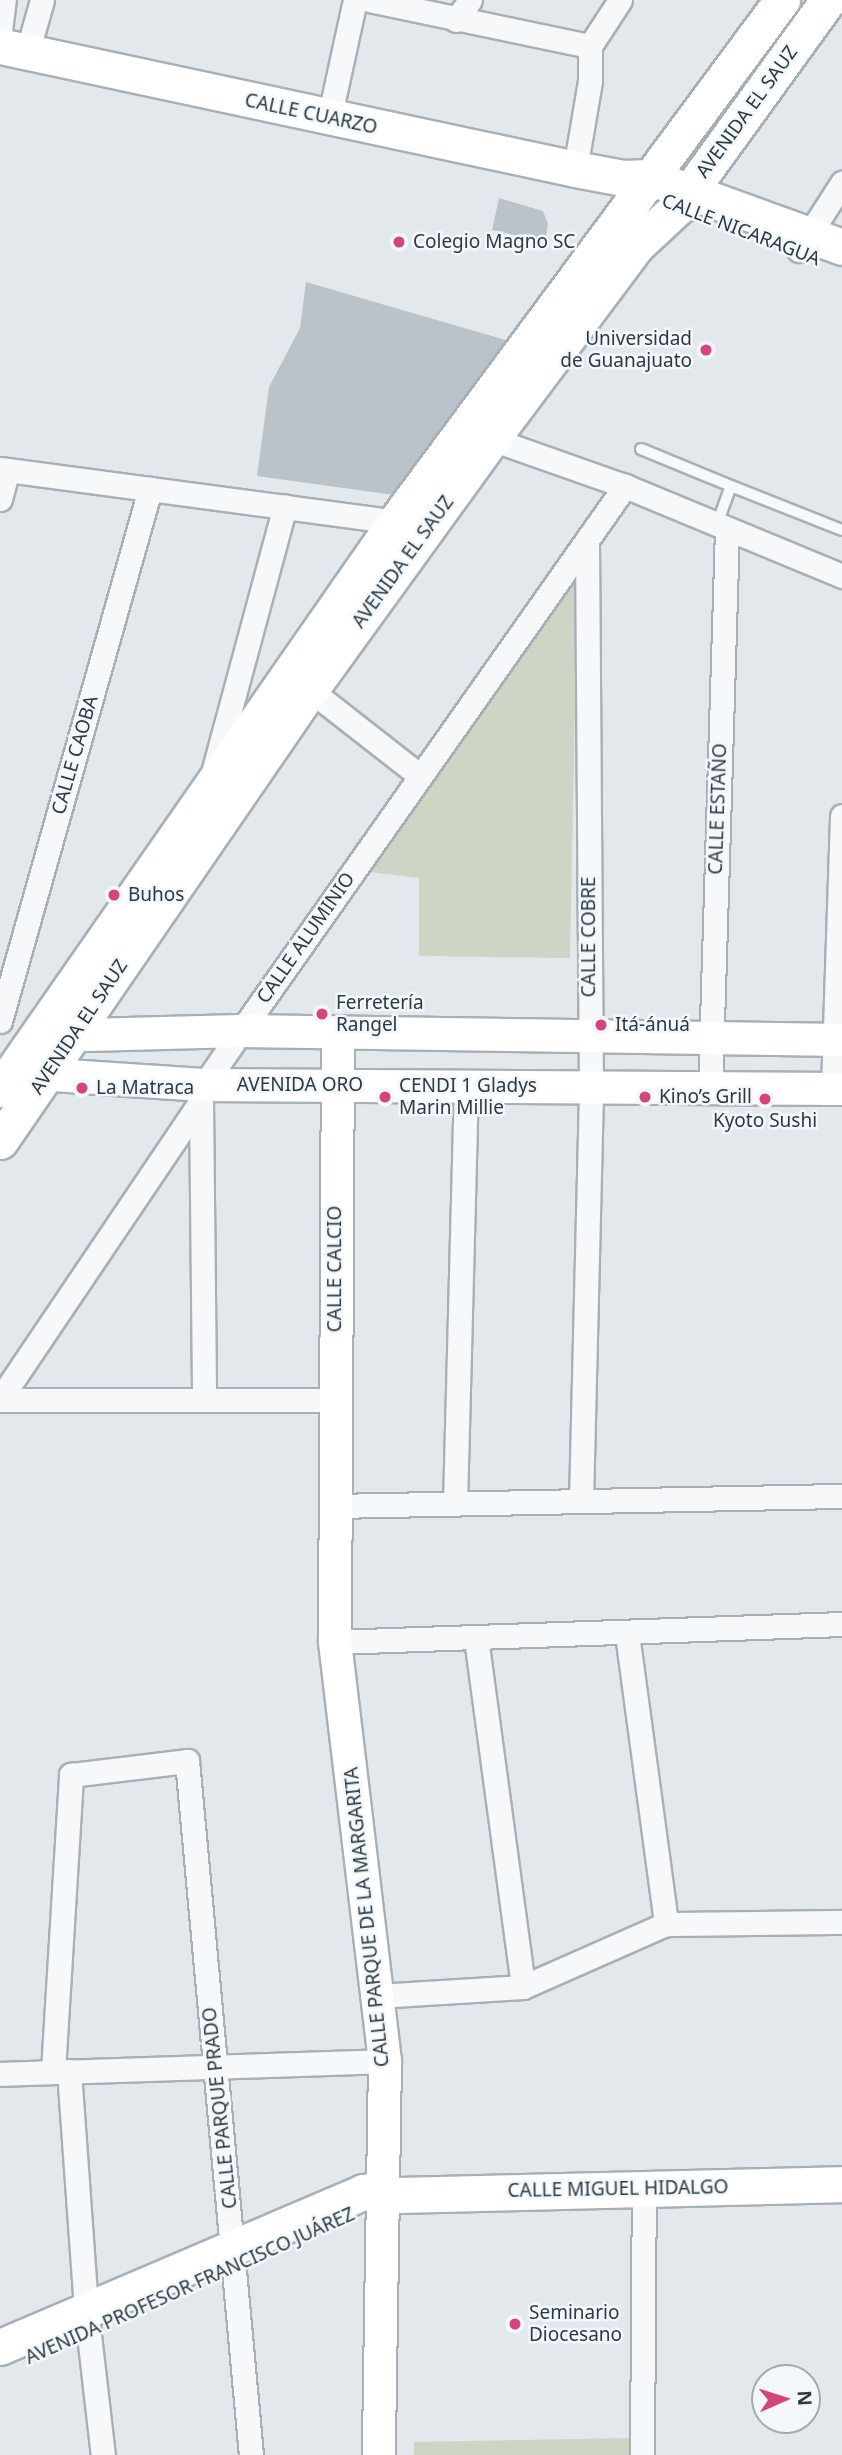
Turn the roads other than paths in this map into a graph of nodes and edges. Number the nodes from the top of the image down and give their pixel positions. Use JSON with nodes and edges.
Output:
{"nodes":[{"id":1,"x":4,"y":0,"type":"edge"},
{"id":2,"x":42,"y":0,"type":"edge"},
{"id":3,"x":355,"y":0,"type":"edge"},
{"id":4,"x":369,"y":0,"type":"edge"},
{"id":5,"x":470,"y":0,"type":"edge"},
{"id":6,"x":620,"y":0,"type":"edge"},
{"id":7,"x":782,"y":0,"type":"edge"},
{"id":8,"x":828,"y":0,"type":"edge"},
{"id":9,"x":456,"y":20,"type":"junction"},
{"id":10,"x":0,"y":31,"type":"edge"},
{"id":11,"x":590,"y":46,"type":"junction"},
{"id":12,"x":14,"y":49,"type":"edge"},
{"id":13,"x":329,"y":119,"type":"junction"},
{"id":14,"x":575,"y":169,"type":"junction"},
{"id":15,"x":637,"y":182,"type":"junction"},
{"id":16,"x":842,"y":183,"type":"edge"},
{"id":17,"x":683,"y":199,"type":"junction"},
{"id":18,"x":803,"y":242,"type":"junction"},
{"id":19,"x":842,"y":247,"type":"edge"},
{"id":20,"x":842,"y":268,"type":"edge"},
{"id":21,"x":478,"y":434,"type":"junction"},
{"id":22,"x":641,"y":449,"type":"dead end"},
{"id":23,"x":4,"y":470,"type":"edge"},
{"id":24,"x":625,"y":486,"type":"junction"},
{"id":25,"x":731,"y":486,"type":"junction"},
{"id":26,"x":150,"y":489,"type":"junction"},
{"id":27,"x":0,"y":499,"type":"edge"},
{"id":28,"x":285,"y":506,"type":"junction"},
{"id":29,"x":395,"y":523,"type":"junction"},
{"id":30,"x":722,"y":526,"type":"junction"},
{"id":31,"x":842,"y":530,"type":"edge"},
{"id":32,"x":587,"y":540,"type":"junction"},
{"id":33,"x":842,"y":576,"type":"edge"},
{"id":34,"x":310,"y":691,"type":"junction"},
{"id":35,"x":420,"y":776,"type":"junction"},
{"id":36,"x":206,"y":798,"type":"junction"},
{"id":37,"x":842,"y":816,"type":"edge"},
{"id":38,"x":0,"y":1021,"type":"edge"},
{"id":39,"x":0,"y":1030,"type":"edge"},
{"id":40,"x":241,"y":1031,"type":"junction"},
{"id":41,"x":338,"y":1032,"type":"junction"},
{"id":42,"x":590,"y":1034,"type":"junction"},
{"id":43,"x":34,"y":1035,"type":"junction"},
{"id":44,"x":73,"y":1037,"type":"junction"},
{"id":45,"x":711,"y":1037,"type":"junction"},
{"id":46,"x":838,"y":1040,"type":"edge"},
{"id":47,"x":47,"y":1076,"type":"junction"},
{"id":48,"x":6,"y":1080,"type":"edge"},
{"id":49,"x":466,"y":1084,"type":"junction"},
{"id":50,"x":335,"y":1085,"type":"junction"},
{"id":51,"x":591,"y":1088,"type":"junction"},
{"id":52,"x":710,"y":1089,"type":"junction"},
{"id":53,"x":837,"y":1089,"type":"edge"},
{"id":54,"x":202,"y":1093,"type":"junction"},
{"id":55,"x":0,"y":1141,"type":"edge"},
{"id":56,"x":0,"y":1399,"type":"edge"},
{"id":57,"x":204,"y":1399,"type":"junction"},
{"id":58,"x":334,"y":1401,"type":"junction"},
{"id":59,"x":842,"y":1496,"type":"edge"},
{"id":60,"x":581,"y":1501,"type":"junction"},
{"id":61,"x":455,"y":1504,"type":"junction"},
{"id":62,"x":332,"y":1506,"type":"junction"},
{"id":63,"x":842,"y":1624,"type":"edge"},
{"id":64,"x":628,"y":1633,"type":"junction"},
{"id":65,"x":476,"y":1638,"type":"junction"},
{"id":66,"x":335,"y":1642,"type":"junction"},
{"id":67,"x":842,"y":1922,"type":"edge"},
{"id":68,"x":666,"y":1924,"type":"junction"},
{"id":69,"x":523,"y":1987,"type":"junction"},
{"id":70,"x":377,"y":1996,"type":"junction"},
{"id":71,"x":385,"y":2061,"type":"junction"},
{"id":72,"x":214,"y":2067,"type":"junction"},
{"id":73,"x":61,"y":2071,"type":"junction"},
{"id":74,"x":0,"y":2074,"type":"edge"},
{"id":75,"x":842,"y":2184,"type":"edge"},
{"id":76,"x":643,"y":2187,"type":"junction"},
{"id":77,"x":385,"y":2196,"type":"junction"},
{"id":78,"x":236,"y":2258,"type":"junction"},
{"id":79,"x":88,"y":2320,"type":"junction"},
{"id":80,"x":0,"y":2347,"type":"edge"},
{"id":81,"x":0,"y":2370,"type":"edge"},
{"id":82,"x":103,"y":2455,"type":"edge"},
{"id":83,"x":251,"y":2455,"type":"edge"},
{"id":84,"x":379,"y":2455,"type":"edge"},
{"id":85,"x":642,"y":2455,"type":"edge"}],
"edges":[{"from":1,"to":10,"type":"street"},
{"from":2,"to":12,"type":"street"},
{"from":3,"to":13,"type":"street"},
{"from":4,"to":9,"type":"street"},
{"from":5,"to":9,"type":"street"},
{"from":6,"to":11,"type":"street"},
{"from":7,"to":15,"type":"main road","name":"AVENIDA EL SAUZ"},
{"from":8,"to":17,"type":"main road","name":"AVENIDA EL SAUZ"},
{"from":9,"to":11,"type":"street"},
{"from":11,"to":14,"type":"street"},
{"from":12,"to":13,"type":"main road","name":"CALLE CUARZO"},
{"from":13,"to":14,"type":"main road","name":"CALLE CUARZO"},
{"from":14,"to":15,"type":"main road","name":"CALLE CUARZO"},
{"from":15,"to":17,"type":"main road","name":"CALLE NICARAGUA"},
{"from":15,"to":21,"type":"main road","name":"AVENIDA EL SAUZ"},
{"from":16,"to":18,"type":"street"},
{"from":17,"to":18,"type":"main road","name":"CALLE NICARAGUA"},
{"from":17,"to":21,"type":"main road","name":"AVENIDA EL SAUZ"},
{"from":18,"to":19,"type":"main road","name":"CALLE NICARAGUA"},
{"from":18,"to":20,"type":"main road","name":"CALLE NICARAGUA"},
{"from":21,"to":24,"type":"street"},
{"from":21,"to":29,"type":"main road","name":"AVENIDA EL SAUZ"},
{"from":21,"to":34,"type":"main road","name":"AVENIDA EL SAUZ"},
{"from":22,"to":25,"type":"lane"},
{"from":23,"to":26,"type":"street"},
{"from":23,"to":27,"type":"street"},
{"from":24,"to":30,"type":"street"},
{"from":24,"to":32,"type":"street","name":"CALLE ALUMINIO"},
{"from":25,"to":30,"type":"lane"},
{"from":25,"to":31,"type":"lane"},
{"from":26,"to":28,"type":"street"},
{"from":26,"to":38,"type":"street","name":"CALLE CAOBA"},
{"from":28,"to":29,"type":"street"},
{"from":28,"to":36,"type":"street"},
{"from":29,"to":36,"type":"main road","name":"AVENIDA EL SAUZ"},
{"from":30,"to":33,"type":"street"},
{"from":30,"to":45,"type":"street","name":"CALLE ESTAÑO"},
{"from":32,"to":35,"type":"street","name":"CALLE ALUMINIO"},
{"from":32,"to":42,"type":"street","name":"CALLE COBRE"},
{"from":34,"to":35,"type":"street"},
{"from":34,"to":44,"type":"main road","name":"AVENIDA EL SAUZ"},
{"from":35,"to":40,"type":"street","name":"CALLE ALUMINIO"},
{"from":36,"to":43,"type":"main road","name":"AVENIDA EL SAUZ"},
{"from":37,"to":46,"type":"street"},
{"from":39,"to":43,"type":"street"},
{"from":40,"to":41,"type":"main road"},
{"from":40,"to":44,"type":"main road"},
{"from":40,"to":54,"type":"street","name":"CALLE ALUMINIO"},
{"from":41,"to":42,"type":"main road"},
{"from":41,"to":50,"type":"main road","name":"CALLE CALCIO"},
{"from":42,"to":45,"type":"main road"},
{"from":42,"to":51,"type":"street","name":"CALLE COBRE"},
{"from":43,"to":44,"type":"main road"},
{"from":43,"to":48,"type":"main road","name":"AVENIDA EL SAUZ"},
{"from":44,"to":47,"type":"main road","name":"AVENIDA EL SAUZ"},
{"from":45,"to":46,"type":"main road"},
{"from":45,"to":52,"type":"street","name":"CALLE ESTAÑO"},
{"from":46,"to":53,"type":"street"},
{"from":47,"to":48,"type":"main road","name":"AVENIDA ORO"},
{"from":47,"to":54,"type":"main road","name":"AVENIDA ORO"},
{"from":47,"to":55,"type":"main road","name":"AVENIDA EL SAUZ"},
{"from":49,"to":50,"type":"main road","name":"AVENIDA ORO"},
{"from":49,"to":51,"type":"main road","name":"AVENIDA ORO"},
{"from":49,"to":61,"type":"street"},
{"from":50,"to":54,"type":"main road","name":"AVENIDA ORO"},
{"from":50,"to":58,"type":"main road","name":"CALLE CALCIO"},
{"from":51,"to":52,"type":"main road","name":"AVENIDA ORO"},
{"from":51,"to":60,"type":"street","name":"CALLE COBRE"},
{"from":52,"to":53,"type":"main road","name":"AVENIDA ORO"},
{"from":54,"to":56,"type":"street","name":"CALLE ALUMINIO"},
{"from":54,"to":57,"type":"street"},
{"from":56,"to":57,"type":"street"},
{"from":57,"to":58,"type":"street"},
{"from":58,"to":62,"type":"main road","name":"CALLE CALCIO"},
{"from":59,"to":60,"type":"street"},
{"from":60,"to":61,"type":"street"},
{"from":61,"to":62,"type":"street"},
{"from":62,"to":66,"type":"main road","name":"CALLE PARQUE DE LA MARGARITA"},
{"from":63,"to":64,"type":"street"},
{"from":64,"to":65,"type":"street"},
{"from":64,"to":68,"type":"street"},
{"from":65,"to":66,"type":"street"},
{"from":65,"to":69,"type":"street"},
{"from":66,"to":70,"type":"main road","name":"CALLE PARQUE DE LA MARGARITA"},
{"from":67,"to":68,"type":"street"},
{"from":68,"to":69,"type":"street"},
{"from":69,"to":70,"type":"street"},
{"from":70,"to":71,"type":"main road","name":"CALLE PARQUE DE LA MARGARITA"},
{"from":71,"to":72,"type":"street"},
{"from":71,"to":77,"type":"main road","name":"CALLE PARQUE DE LA MARGARITA"},
{"from":72,"to":73,"type":"street"},
{"from":72,"to":73,"type":"street","name":"CALLE PARQUE PRADO"},
{"from":72,"to":78,"type":"street","name":"CALLE PARQUE PRADO"},
{"from":73,"to":74,"type":"street"},
{"from":73,"to":79,"type":"street"},
{"from":75,"to":76,"type":"main road","name":"CALLE MIGUEL HIDALGO"},
{"from":76,"to":77,"type":"main road","name":"CALLE MIGUEL HIDALGO"},
{"from":76,"to":85,"type":"street"},
{"from":77,"to":78,"type":"main road","name":"AVENIDA PROFESOR FRANCISCO JUÁREZ"},
{"from":77,"to":84,"type":"main road","name":"CALLE PARQUE DE LA MARGARITA"},
{"from":78,"to":79,"type":"main road","name":"AVENIDA PROFESOR FRANCISCO JUÁREZ"},
{"from":78,"to":83,"type":"street","name":"CALLE PARQUE PRADO"},
{"from":79,"to":80,"type":"main road","name":"AVENIDA PROFESOR FRANCISCO JUÁREZ"},
{"from":79,"to":81,"type":"main road","name":"AVENIDA PROFESOR FRANCISCO JUÁREZ"},
{"from":79,"to":82,"type":"street"}]}
